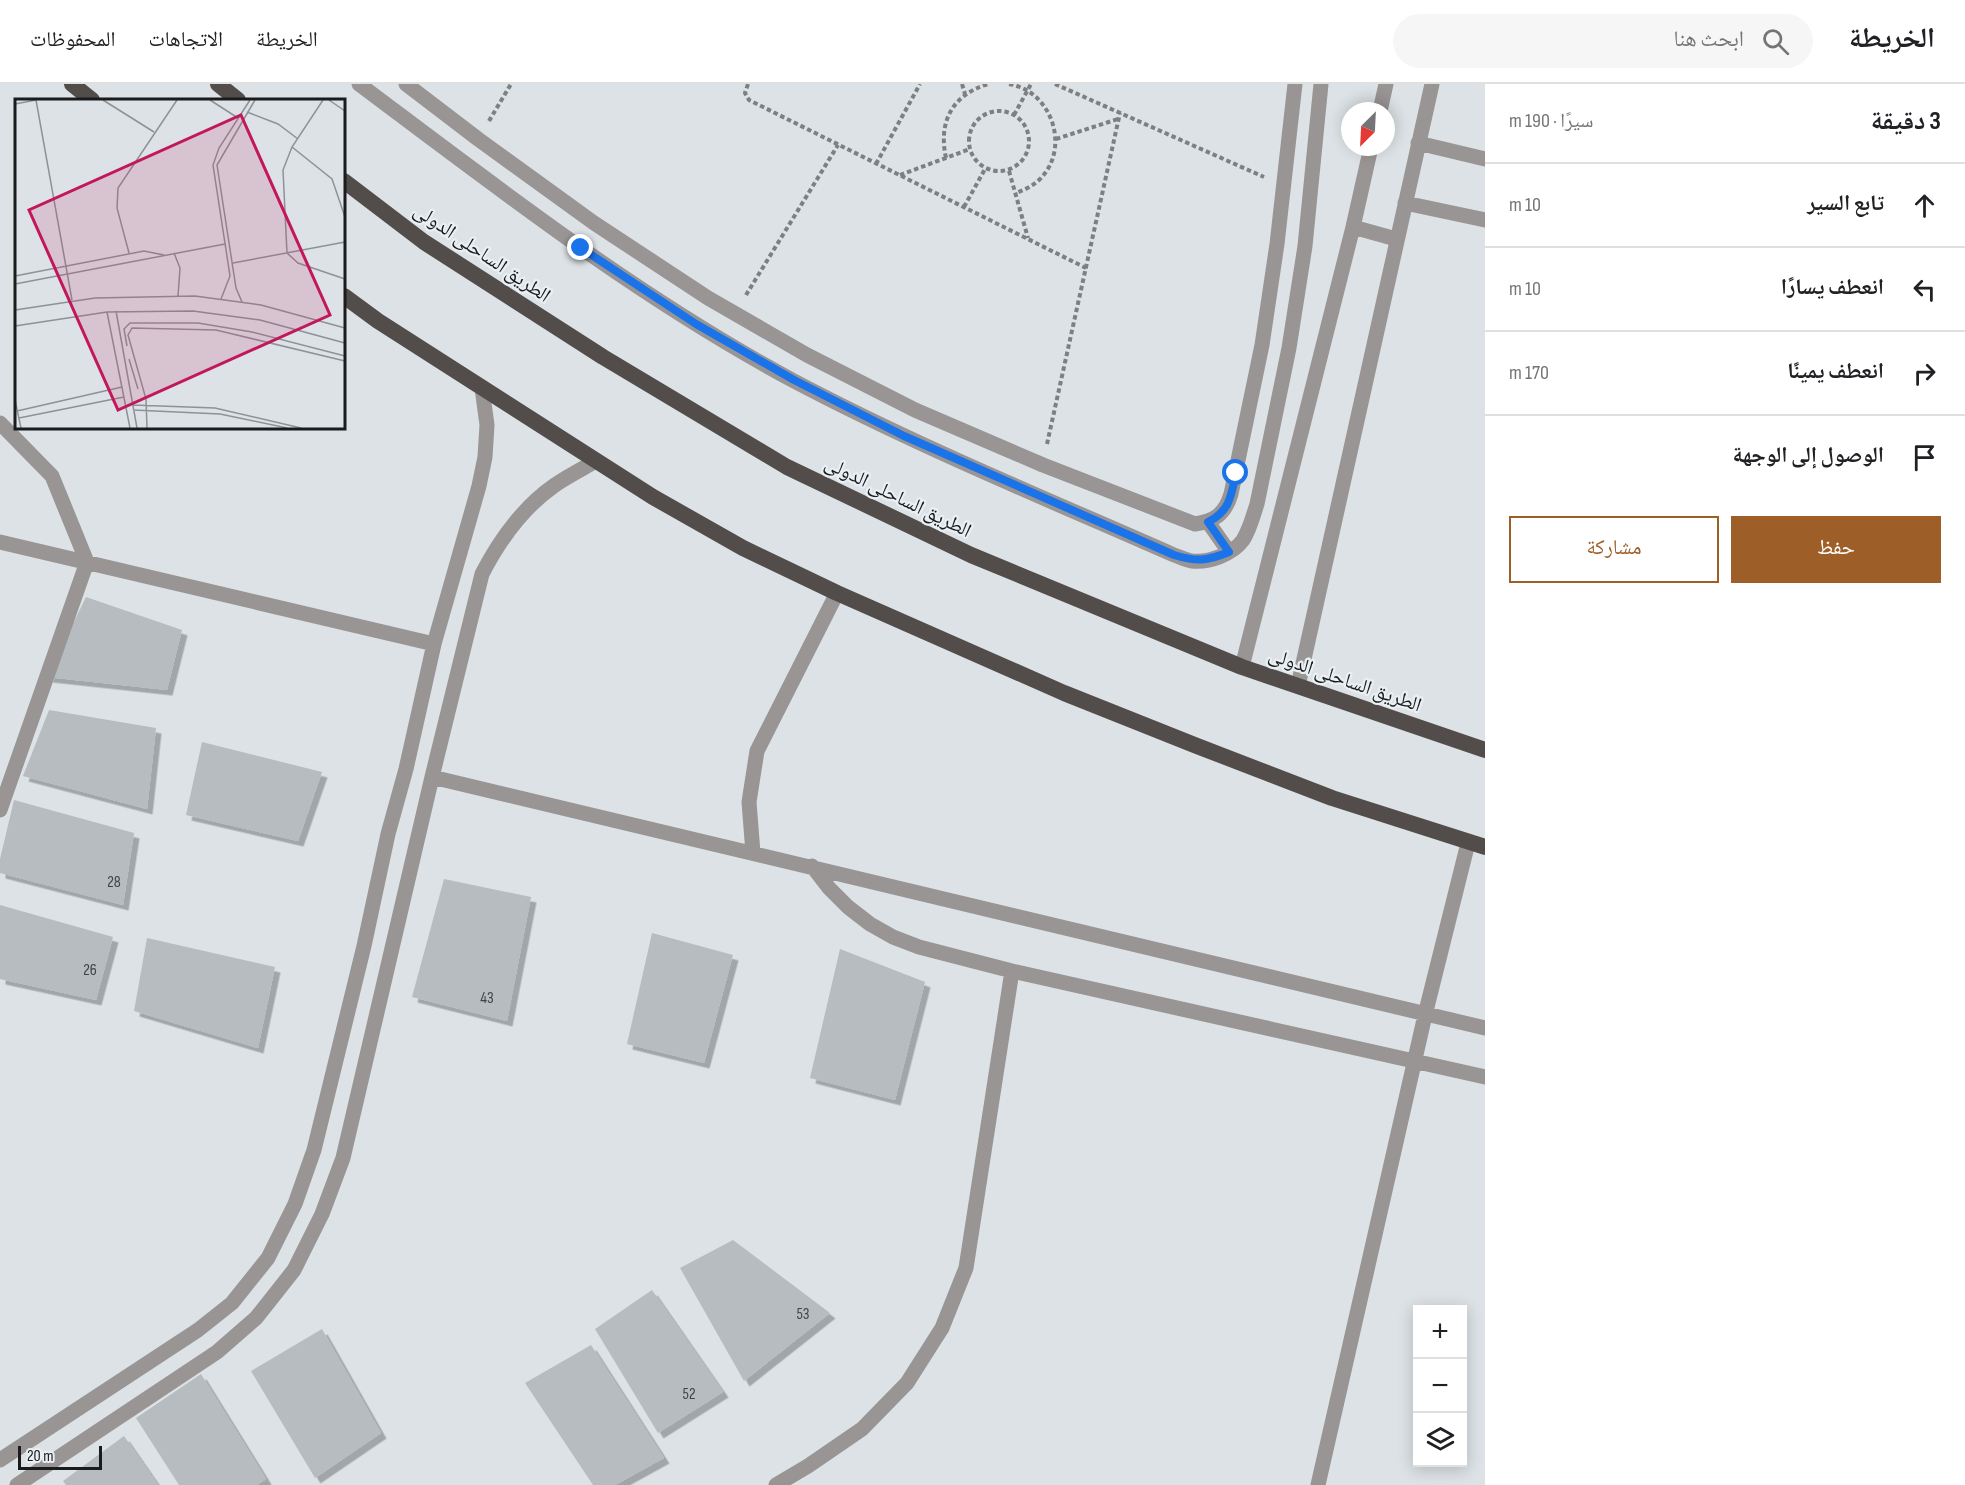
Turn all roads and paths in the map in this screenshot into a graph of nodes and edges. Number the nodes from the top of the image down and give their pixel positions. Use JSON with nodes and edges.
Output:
{"nodes":[{"id":1,"x":72,"y":84,"type":"edge"},
{"id":2,"x":218,"y":84,"type":"edge"},
{"id":3,"x":360,"y":84,"type":"edge"},
{"id":4,"x":406,"y":84,"type":"edge"},
{"id":5,"x":511,"y":84,"type":"edge"},
{"id":6,"x":748,"y":84,"type":"edge"},
{"id":7,"x":920,"y":84,"type":"edge"},
{"id":8,"x":962,"y":84,"type":"edge"},
{"id":9,"x":988,"y":84,"type":"edge"},
{"id":10,"x":1009,"y":84,"type":"edge"},
{"id":11,"x":1031,"y":84,"type":"edge"},
{"id":12,"x":1055,"y":84,"type":"edge"},
{"id":13,"x":1295,"y":84,"type":"edge"},
{"id":14,"x":1321,"y":84,"type":"edge"},
{"id":15,"x":1386,"y":84,"type":"edge"},
{"id":16,"x":1432,"y":84,"type":"edge"},
{"id":17,"x":1028,"y":90,"type":"junction"},
{"id":18,"x":965,"y":94,"type":"junction"},
{"id":19,"x":91,"y":99,"type":"edge"},
{"id":20,"x":237,"y":99,"type":"edge"},
{"id":21,"x":1382,"y":102,"type":"edge"},
{"id":22,"x":1120,"y":113,"type":"junction"},
{"id":23,"x":1014,"y":115,"type":"junction"},
{"id":24,"x":1119,"y":119,"type":"junction"},
{"id":25,"x":478,"y":139,"type":"junction"},
{"id":26,"x":1056,"y":139,"type":"junction"},
{"id":27,"x":1418,"y":143,"type":"junction"},
{"id":28,"x":838,"y":145,"type":"junction"},
{"id":29,"x":970,"y":149,"type":"junction"},
{"id":30,"x":1369,"y":156,"type":"edge"},
{"id":31,"x":946,"y":158,"type":"junction"},
{"id":32,"x":1485,"y":159,"type":"edge"},
{"id":33,"x":876,"y":164,"type":"junction"},
{"id":34,"x":985,"y":169,"type":"junction"},
{"id":35,"x":1009,"y":171,"type":"junction"},
{"id":36,"x":899,"y":175,"type":"junction"},
{"id":37,"x":345,"y":182,"type":"edge"},
{"id":38,"x":1284,"y":186,"type":"junction"},
{"id":39,"x":1016,"y":194,"type":"junction"},
{"id":40,"x":1405,"y":203,"type":"junction"},
{"id":41,"x":964,"y":207,"type":"junction"},
{"id":42,"x":1485,"y":220,"type":"edge"},
{"id":43,"x":1353,"y":227,"type":"junction"},
{"id":44,"x":1028,"y":239,"type":"junction"},
{"id":45,"x":1396,"y":239,"type":"junction"},
{"id":46,"x":1086,"y":268,"type":"junction"},
{"id":47,"x":345,"y":297,"type":"edge"},
{"id":48,"x":735,"y":314,"type":"junction"},
{"id":49,"x":482,"y":388,"type":"junction"},
{"id":50,"x":0,"y":423,"type":"edge"},
{"id":51,"x":596,"y":461,"type":"junction"},
{"id":52,"x":1043,"y":465,"type":"junction"},
{"id":53,"x":1208,"y":522,"type":"junction"},
{"id":54,"x":0,"y":542,"type":"edge"},
{"id":55,"x":1229,"y":552,"type":"junction"},
{"id":56,"x":87,"y":562,"type":"junction"},
{"id":57,"x":837,"y":593,"type":"junction"},
{"id":58,"x":434,"y":644,"type":"junction"},
{"id":59,"x":1242,"y":667,"type":"junction"},
{"id":60,"x":1298,"y":687,"type":"junction"},
{"id":61,"x":1485,"y":750,"type":"edge"},
{"id":62,"x":432,"y":777,"type":"junction"},
{"id":63,"x":0,"y":810,"type":"edge"},
{"id":64,"x":1468,"y":843,"type":"junction"},
{"id":65,"x":1485,"y":848,"type":"edge"},
{"id":66,"x":753,"y":853,"type":"junction"},
{"id":67,"x":812,"y":866,"type":"junction"},
{"id":68,"x":1012,"y":971,"type":"junction"},
{"id":69,"x":1425,"y":1015,"type":"junction"},
{"id":70,"x":1485,"y":1028,"type":"edge"},
{"id":71,"x":1415,"y":1061,"type":"junction"},
{"id":72,"x":1485,"y":1077,"type":"edge"},
{"id":73,"x":0,"y":1460,"type":"edge"},
{"id":74,"x":23,"y":1483,"type":"edge"},
{"id":75,"x":776,"y":1485,"type":"edge"},
{"id":76,"x":1318,"y":1485,"type":"edge"}],
"edges":[{"from":1,"to":19,"type":"highway"},
{"from":2,"to":20,"type":"highway"},
{"from":3,"to":55,"type":"street"},
{"from":4,"to":25,"type":"street"},
{"from":5,"to":25,"type":"path"},
{"from":6,"to":28,"type":"path"},
{"from":7,"to":33,"type":"path"},
{"from":8,"to":18,"type":"path"},
{"from":9,"to":18,"type":"path"},
{"from":10,"to":17,"type":"path"},
{"from":11,"to":17,"type":"path"},
{"from":12,"to":22,"type":"path"},
{"from":13,"to":38,"type":"street"},
{"from":14,"to":55,"type":"street"},
{"from":15,"to":21,"type":"street"},
{"from":16,"to":27,"type":"street"},
{"from":17,"to":23,"type":"path"},
{"from":17,"to":26,"type":"path"},
{"from":18,"to":31,"type":"path"},
{"from":22,"to":24,"type":"path"},
{"from":22,"to":38,"type":"path"},
{"from":23,"to":29,"type":"path"},
{"from":23,"to":35,"type":"path"},
{"from":24,"to":26,"type":"path"},
{"from":24,"to":46,"type":"path"},
{"from":25,"to":48,"type":"street"},
{"from":26,"to":39,"type":"path"},
{"from":27,"to":32,"type":"street"},
{"from":27,"to":40,"type":"street"},
{"from":28,"to":33,"type":"path"},
{"from":28,"to":48,"type":"path"},
{"from":29,"to":31,"type":"path"},
{"from":29,"to":34,"type":"path"},
{"from":30,"to":43,"type":"street"},
{"from":31,"to":36,"type":"path"},
{"from":33,"to":36,"type":"path"},
{"from":34,"to":35,"type":"path"},
{"from":34,"to":41,"type":"path"},
{"from":35,"to":39,"type":"path"},
{"from":36,"to":41,"type":"path"},
{"from":37,"to":59,"type":"highway","name":"الطريق الساحلى الدولى"},
{"from":38,"to":53,"type":"street"},
{"from":39,"to":44,"type":"path"},
{"from":40,"to":42,"type":"street"},
{"from":40,"to":45,"type":"street"},
{"from":41,"to":44,"type":"path"},
{"from":43,"to":45,"type":"street"},
{"from":43,"to":59,"type":"street"},
{"from":44,"to":46,"type":"path"},
{"from":45,"to":60,"type":"street"},
{"from":46,"to":52,"type":"path"},
{"from":47,"to":49,"type":"highway"},
{"from":48,"to":52,"type":"street"},
{"from":49,"to":51,"type":"highway"},
{"from":49,"to":58,"type":"street"},
{"from":50,"to":56,"type":"street"},
{"from":51,"to":57,"type":"highway"},
{"from":51,"to":62,"type":"street"},
{"from":52,"to":53,"type":"street"},
{"from":53,"to":55,"type":"street"},
{"from":54,"to":56,"type":"street"},
{"from":56,"to":58,"type":"street"},
{"from":56,"to":63,"type":"street"},
{"from":57,"to":64,"type":"highway"},
{"from":57,"to":66,"type":"street"},
{"from":58,"to":73,"type":"street"},
{"from":59,"to":60,"type":"highway","name":"الطريق الساحلى الدولى"},
{"from":60,"to":61,"type":"highway","name":"الطريق الساحلى الدولى"},
{"from":62,"to":66,"type":"street"},
{"from":62,"to":74,"type":"street"},
{"from":64,"to":65,"type":"highway"},
{"from":64,"to":69,"type":"street"},
{"from":66,"to":67,"type":"street"},
{"from":67,"to":68,"type":"street"},
{"from":67,"to":69,"type":"street"},
{"from":68,"to":71,"type":"street"},
{"from":68,"to":75,"type":"street"},
{"from":69,"to":70,"type":"street"},
{"from":69,"to":71,"type":"street"},
{"from":71,"to":72,"type":"street"},
{"from":71,"to":76,"type":"street"}]}
